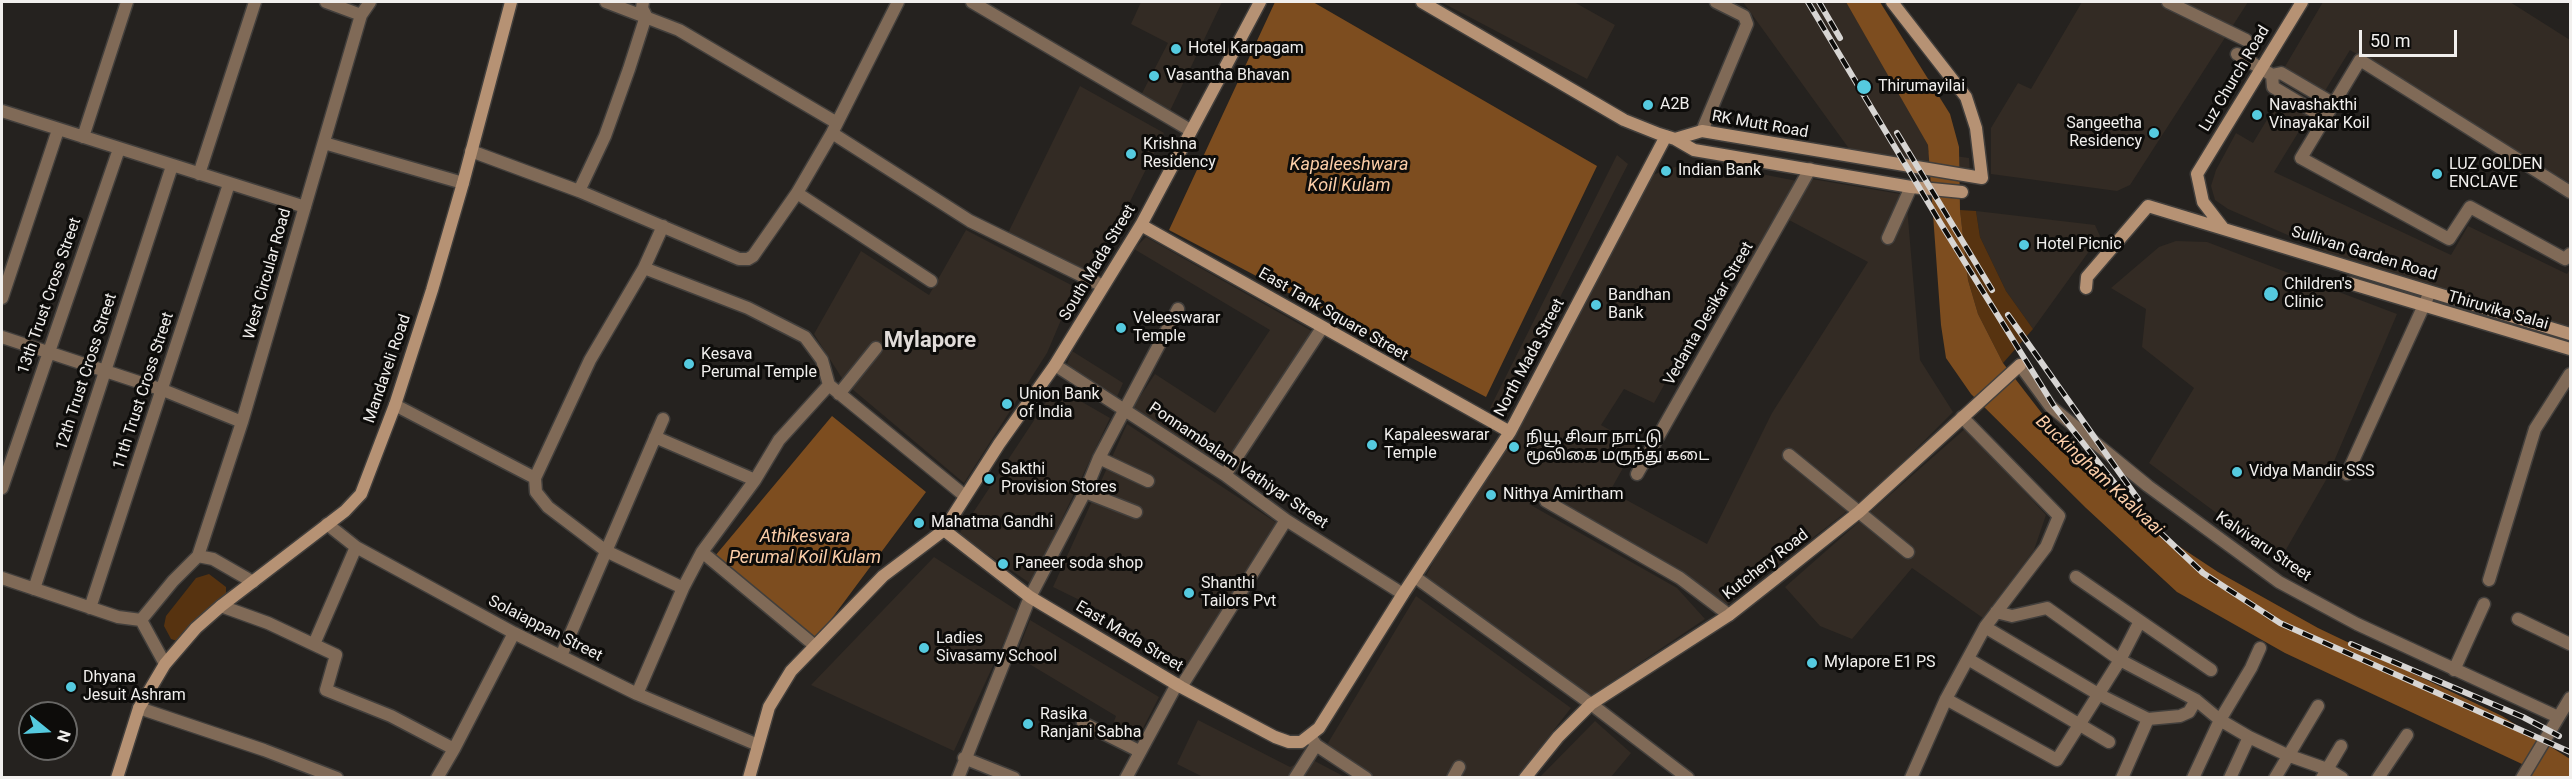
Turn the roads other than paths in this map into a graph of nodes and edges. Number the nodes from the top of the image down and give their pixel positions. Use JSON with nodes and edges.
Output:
{"nodes":[{"id":1,"x":127,"y":2,"type":"edge"},
{"id":2,"x":255,"y":2,"type":"edge"},
{"id":3,"x":326,"y":2,"type":"edge"},
{"id":4,"x":370,"y":2,"type":"edge"},
{"id":5,"x":511,"y":2,"type":"edge"},
{"id":6,"x":606,"y":2,"type":"edge"},
{"id":7,"x":643,"y":2,"type":"edge"},
{"id":8,"x":898,"y":2,"type":"edge"},
{"id":9,"x":972,"y":2,"type":"edge"},
{"id":10,"x":1260,"y":2,"type":"edge"},
{"id":11,"x":1422,"y":2,"type":"edge"},
{"id":12,"x":1716,"y":2,"type":"edge"},
{"id":13,"x":1892,"y":2,"type":"edge"},
{"id":14,"x":2168,"y":2,"type":"edge"},
{"id":15,"x":2302,"y":2,"type":"edge"},
{"id":16,"x":362,"y":15,"type":"junction"},
{"id":17,"x":646,"y":16,"type":"junction"},
{"id":18,"x":2246,"y":40,"type":"dead end"},
{"id":19,"x":2237,"y":54,"type":"dead end"},
{"id":20,"x":2261,"y":68,"type":"junction"},
{"id":21,"x":2272,"y":75,"type":"junction"},
{"id":22,"x":2334,"y":104,"type":"junction"},
{"id":23,"x":2,"y":111,"type":"edge"},
{"id":24,"x":2325,"y":118,"type":"junction"},
{"id":25,"x":835,"y":128,"type":"junction"},
{"id":26,"x":58,"y":130,"type":"junction"},
{"id":27,"x":1190,"y":130,"type":"junction"},
{"id":28,"x":1702,"y":131,"type":"junction"},
{"id":29,"x":83,"y":137,"type":"junction"},
{"id":30,"x":1671,"y":137,"type":"junction"},
{"id":31,"x":324,"y":143,"type":"junction"},
{"id":32,"x":119,"y":149,"type":"junction"},
{"id":33,"x":471,"y":151,"type":"junction"},
{"id":34,"x":172,"y":166,"type":"junction"},
{"id":35,"x":1810,"y":169,"type":"junction"},
{"id":36,"x":198,"y":174,"type":"junction"},
{"id":37,"x":463,"y":183,"type":"junction"},
{"id":38,"x":229,"y":184,"type":"junction"},
{"id":39,"x":1913,"y":187,"type":"junction"},
{"id":40,"x":579,"y":192,"type":"junction"},
{"id":41,"x":1962,"y":192,"type":"dead end"},
{"id":42,"x":2571,"y":192,"type":"edge"},
{"id":43,"x":797,"y":193,"type":"junction"},
{"id":44,"x":305,"y":207,"type":"junction"},
{"id":45,"x":1141,"y":225,"type":"junction"},
{"id":46,"x":663,"y":226,"type":"junction"},
{"id":47,"x":2225,"y":230,"type":"junction"},
{"id":48,"x":1888,"y":238,"type":"dead end"},
{"id":49,"x":2571,"y":254,"type":"edge"},
{"id":50,"x":644,"y":267,"type":"junction"},
{"id":51,"x":930,"y":281,"type":"dead end"},
{"id":52,"x":2349,"y":283,"type":"dead end"},
{"id":53,"x":1103,"y":286,"type":"junction"},
{"id":54,"x":2086,"y":288,"type":"dead end"},
{"id":55,"x":2430,"y":292,"type":"junction"},
{"id":56,"x":2,"y":298,"type":"edge"},
{"id":57,"x":2424,"y":307,"type":"junction"},
{"id":58,"x":1178,"y":309,"type":"dead end"},
{"id":59,"x":1322,"y":328,"type":"junction"},
{"id":60,"x":2571,"y":334,"type":"edge"},
{"id":61,"x":2,"y":337,"type":"edge"},
{"id":62,"x":876,"y":348,"type":"dead end"},
{"id":63,"x":2571,"y":349,"type":"edge"},
{"id":64,"x":47,"y":352,"type":"junction"},
{"id":65,"x":1055,"y":365,"type":"junction"},
{"id":66,"x":2015,"y":369,"type":"joint"},
{"id":67,"x":105,"y":370,"type":"junction"},
{"id":68,"x":2571,"y":374,"type":"edge"},
{"id":69,"x":829,"y":385,"type":"junction"},
{"id":70,"x":163,"y":390,"type":"junction"},
{"id":71,"x":840,"y":394,"type":"junction"},
{"id":72,"x":395,"y":405,"type":"junction"},
{"id":73,"x":1125,"y":411,"type":"junction"},
{"id":74,"x":1966,"y":414,"type":"junction"},
{"id":75,"x":663,"y":419,"type":"dead end"},
{"id":76,"x":242,"y":422,"type":"junction"},
{"id":77,"x":1510,"y":432,"type":"junction"},
{"id":78,"x":655,"y":437,"type":"junction"},
{"id":79,"x":1789,"y":455,"type":"dead end"},
{"id":80,"x":1099,"y":458,"type":"junction"},
{"id":81,"x":1637,"y":474,"type":"dead end"},
{"id":82,"x":2347,"y":474,"type":"dead end"},
{"id":83,"x":1226,"y":475,"type":"junction"},
{"id":84,"x":536,"y":478,"type":"junction"},
{"id":85,"x":754,"y":480,"type":"junction"},
{"id":86,"x":1148,"y":481,"type":"dead end"},
{"id":87,"x":2,"y":488,"type":"edge"},
{"id":88,"x":1085,"y":492,"type":"junction"},
{"id":89,"x":965,"y":496,"type":"junction"},
{"id":90,"x":1546,"y":501,"type":"dead end"},
{"id":91,"x":1136,"y":512,"type":"dead end"},
{"id":92,"x":1859,"y":512,"type":"junction"},
{"id":93,"x":1286,"y":520,"type":"junction"},
{"id":94,"x":327,"y":524,"type":"junction"},
{"id":95,"x":945,"y":530,"type":"junction"},
{"id":96,"x":356,"y":547,"type":"junction"},
{"id":97,"x":606,"y":551,"type":"junction"},
{"id":98,"x":702,"y":552,"type":"junction"},
{"id":99,"x":1908,"y":552,"type":"dead end"},
{"id":100,"x":198,"y":556,"type":"junction"},
{"id":101,"x":1415,"y":577,"type":"junction"},
{"id":102,"x":2076,"y":577,"type":"dead end"},
{"id":103,"x":2,"y":578,"type":"edge"},
{"id":104,"x":2489,"y":580,"type":"dead end"},
{"id":105,"x":253,"y":582,"type":"junction"},
{"id":106,"x":683,"y":588,"type":"junction"},
{"id":107,"x":34,"y":589,"type":"junction"},
{"id":108,"x":1403,"y":594,"type":"junction"},
{"id":109,"x":1030,"y":597,"type":"junction"},
{"id":110,"x":2484,"y":603,"type":"dead end"},
{"id":111,"x":221,"y":606,"type":"junction"},
{"id":112,"x":90,"y":608,"type":"junction"},
{"id":113,"x":1996,"y":612,"type":"junction"},
{"id":114,"x":1729,"y":615,"type":"junction"},
{"id":115,"x":2518,"y":619,"type":"dead end"},
{"id":116,"x":141,"y":620,"type":"junction"},
{"id":117,"x":2139,"y":621,"type":"junction"},
{"id":118,"x":1985,"y":627,"type":"junction"},
{"id":119,"x":514,"y":633,"type":"junction"},
{"id":120,"x":314,"y":644,"type":"junction"},
{"id":121,"x":2571,"y":644,"type":"edge"},
{"id":122,"x":814,"y":645,"type":"junction"},
{"id":123,"x":2260,"y":648,"type":"dead end"},
{"id":124,"x":561,"y":656,"type":"junction"},
{"id":125,"x":1968,"y":659,"type":"junction"},
{"id":126,"x":2120,"y":660,"type":"junction"},
{"id":127,"x":165,"y":664,"type":"junction"},
{"id":128,"x":2211,"y":670,"type":"dead end"},
{"id":129,"x":2454,"y":670,"type":"junction"},
{"id":130,"x":1179,"y":685,"type":"junction"},
{"id":131,"x":637,"y":694,"type":"junction"},
{"id":132,"x":2098,"y":694,"type":"junction"},
{"id":133,"x":1947,"y":699,"type":"junction"},
{"id":134,"x":2196,"y":700,"type":"junction"},
{"id":135,"x":2570,"y":702,"type":"edge"},
{"id":136,"x":1592,"y":704,"type":"junction"},
{"id":137,"x":2318,"y":706,"type":"dead end"},
{"id":138,"x":139,"y":708,"type":"junction"},
{"id":139,"x":2558,"y":717,"type":"junction"},
{"id":140,"x":2148,"y":719,"type":"junction"},
{"id":141,"x":2220,"y":720,"type":"junction"},
{"id":142,"x":1083,"y":723,"type":"dead end"},
{"id":143,"x":2079,"y":724,"type":"junction"},
{"id":144,"x":2407,"y":735,"type":"dead end"},
{"id":145,"x":2249,"y":737,"type":"junction"},
{"id":146,"x":1313,"y":740,"type":"junction"},
{"id":147,"x":2109,"y":742,"type":"dead end"},
{"id":148,"x":758,"y":745,"type":"junction"},
{"id":149,"x":2342,"y":746,"type":"dead end"},
{"id":150,"x":454,"y":749,"type":"junction"},
{"id":151,"x":1139,"y":751,"type":"junction"},
{"id":152,"x":2287,"y":754,"type":"junction"},
{"id":153,"x":964,"y":758,"type":"junction"},
{"id":154,"x":2325,"y":773,"type":"edge"},
{"id":155,"x":117,"y":777,"type":"edge"},
{"id":156,"x":337,"y":777,"type":"edge"},
{"id":157,"x":436,"y":777,"type":"edge"},
{"id":158,"x":749,"y":777,"type":"edge"},
{"id":159,"x":958,"y":777,"type":"edge"},
{"id":160,"x":1014,"y":777,"type":"edge"},
{"id":161,"x":1125,"y":777,"type":"edge"},
{"id":162,"x":1295,"y":777,"type":"edge"},
{"id":163,"x":1366,"y":777,"type":"edge"},
{"id":164,"x":1525,"y":777,"type":"edge"},
{"id":165,"x":1688,"y":777,"type":"edge"},
{"id":166,"x":1911,"y":777,"type":"edge"},
{"id":167,"x":2122,"y":777,"type":"edge"},
{"id":168,"x":2193,"y":777,"type":"edge"},
{"id":169,"x":2230,"y":777,"type":"edge"},
{"id":170,"x":2275,"y":777,"type":"edge"},
{"id":171,"x":2342,"y":777,"type":"edge"},
{"id":172,"x":2378,"y":777,"type":"edge"},
{"id":173,"x":2522,"y":777,"type":"edge"}],
"edges":[{"from":1,"to":29,"type":"street"},
{"from":2,"to":36,"type":"street"},
{"from":3,"to":16,"type":"street"},
{"from":4,"to":16,"type":"street","name":"West Circular Road"},
{"from":5,"to":33,"type":"street","name":"Mandaveli Road"},
{"from":6,"to":17,"type":"street"},
{"from":7,"to":17,"type":"street"},
{"from":8,"to":25,"type":"street"},
{"from":9,"to":27,"type":"street"},
{"from":10,"to":27,"type":"street","name":"South Mada Street"},
{"from":11,"to":30,"type":"street"},
{"from":12,"to":28,"type":"street"},
{"from":13,"to":28,"type":"street","name":"RK Mutt Road"},
{"from":14,"to":18,"type":"street"},
{"from":15,"to":20,"type":"street","name":"Luz Church Road"},
{"from":16,"to":31,"type":"street","name":"West Circular Road"},
{"from":17,"to":25,"type":"street"},
{"from":17,"to":40,"type":"street"},
{"from":19,"to":20,"type":"street"},
{"from":20,"to":21,"type":"street"},
{"from":20,"to":47,"type":"street","name":"Luz Church Road"},
{"from":21,"to":22,"type":"street"},
{"from":21,"to":24,"type":"street"},
{"from":22,"to":24,"type":"street"},
{"from":22,"to":42,"type":"street"},
{"from":23,"to":26,"type":"street"},
{"from":24,"to":49,"type":"street"},
{"from":25,"to":43,"type":"street"},
{"from":25,"to":53,"type":"street"},
{"from":26,"to":29,"type":"street"},
{"from":26,"to":56,"type":"street"},
{"from":27,"to":45,"type":"street","name":"South Mada Street"},
{"from":28,"to":30,"type":"street","name":"RK Mutt Road"},
{"from":29,"to":32,"type":"street"},
{"from":30,"to":35,"type":"street"},
{"from":30,"to":77,"type":"street","name":"North Mada Street"},
{"from":31,"to":37,"type":"street"},
{"from":31,"to":44,"type":"street","name":"West Circular Road"},
{"from":32,"to":34,"type":"street"},
{"from":32,"to":64,"type":"street","name":"13th Trust Cross Street"},
{"from":33,"to":37,"type":"street","name":"Mandaveli Road"},
{"from":33,"to":40,"type":"street"},
{"from":34,"to":36,"type":"street"},
{"from":34,"to":67,"type":"street","name":"12th Trust Cross Street"},
{"from":35,"to":39,"type":"street"},
{"from":35,"to":81,"type":"street","name":"Vedanta Desikar Street"},
{"from":36,"to":38,"type":"street"},
{"from":37,"to":72,"type":"street","name":"Mandaveli Road"},
{"from":38,"to":44,"type":"street"},
{"from":38,"to":70,"type":"street","name":"11th Trust Cross Street"},
{"from":39,"to":41,"type":"street"},
{"from":39,"to":48,"type":"street"},
{"from":40,"to":46,"type":"street"},
{"from":43,"to":46,"type":"street"},
{"from":43,"to":51,"type":"street"},
{"from":44,"to":76,"type":"street","name":"West Circular Road"},
{"from":45,"to":53,"type":"street","name":"South Mada Street"},
{"from":45,"to":59,"type":"street","name":"East Tank Square Street"},
{"from":46,"to":50,"type":"street"},
{"from":47,"to":54,"type":"street","name":"Sullivan Garden Road"},
{"from":47,"to":55,"type":"street","name":"Sullivan Garden Road"},
{"from":50,"to":69,"type":"street"},
{"from":50,"to":84,"type":"street"},
{"from":52,"to":57,"type":"street","name":"Thiruvika Salai"},
{"from":53,"to":65,"type":"street","name":"South Mada Street"},
{"from":55,"to":57,"type":"street"},
{"from":55,"to":60,"type":"street","name":"Sullivan Garden Road"},
{"from":57,"to":63,"type":"street","name":"Thiruvika Salai"},
{"from":57,"to":82,"type":"street"},
{"from":58,"to":73,"type":"street"},
{"from":59,"to":77,"type":"street","name":"East Tank Square Street"},
{"from":59,"to":83,"type":"street"},
{"from":61,"to":64,"type":"street"},
{"from":62,"to":71,"type":"street"},
{"from":64,"to":67,"type":"street"},
{"from":64,"to":87,"type":"street","name":"13th Trust Cross Street"},
{"from":65,"to":73,"type":"street","name":"Ponnambalam Vathiyar Street"},
{"from":65,"to":89,"type":"street","name":"South Mada Street"},
{"from":66,"to":74,"type":"street","name":"Kutchery Road"},
{"from":66,"to":129,"type":"street","name":"Kalvivaru Street"},
{"from":67,"to":70,"type":"street"},
{"from":67,"to":107,"type":"street","name":"12th Trust Cross Street"},
{"from":68,"to":104,"type":"street"},
{"from":69,"to":71,"type":"street"},
{"from":69,"to":85,"type":"street"},
{"from":70,"to":76,"type":"street"},
{"from":70,"to":112,"type":"street","name":"11th Trust Cross Street"},
{"from":71,"to":89,"type":"street"},
{"from":72,"to":84,"type":"street"},
{"from":72,"to":94,"type":"street","name":"Mandaveli Road"},
{"from":73,"to":80,"type":"street"},
{"from":73,"to":83,"type":"street","name":"Ponnambalam Vathiyar Street"},
{"from":74,"to":92,"type":"street","name":"Kutchery Road"},
{"from":74,"to":113,"type":"street"},
{"from":75,"to":78,"type":"street"},
{"from":76,"to":100,"type":"street","name":"West Circular Road"},
{"from":77,"to":101,"type":"street","name":"North Mada Street"},
{"from":78,"to":85,"type":"street"},
{"from":78,"to":97,"type":"street"},
{"from":79,"to":92,"type":"street"},
{"from":80,"to":86,"type":"street"},
{"from":80,"to":88,"type":"street"},
{"from":83,"to":93,"type":"street","name":"Ponnambalam Vathiyar Street"},
{"from":84,"to":97,"type":"street"},
{"from":85,"to":98,"type":"street"},
{"from":88,"to":91,"type":"street"},
{"from":88,"to":109,"type":"street"},
{"from":89,"to":95,"type":"street","name":"South Mada Street"},
{"from":90,"to":114,"type":"street"},
{"from":92,"to":99,"type":"street"},
{"from":92,"to":114,"type":"street","name":"Kutchery Road"},
{"from":93,"to":108,"type":"street","name":"Ponnambalam Vathiyar Street"},
{"from":93,"to":130,"type":"street"},
{"from":94,"to":96,"type":"street","name":"Solaiappan Street"},
{"from":94,"to":105,"type":"street","name":"Mandaveli Road"},
{"from":95,"to":109,"type":"street","name":"East Mada Street"},
{"from":95,"to":122,"type":"street"},
{"from":96,"to":119,"type":"street","name":"Solaiappan Street"},
{"from":96,"to":120,"type":"street"},
{"from":97,"to":106,"type":"street"},
{"from":97,"to":124,"type":"street"},
{"from":98,"to":106,"type":"street"},
{"from":98,"to":122,"type":"street"},
{"from":100,"to":105,"type":"street"},
{"from":100,"to":116,"type":"street"},
{"from":101,"to":108,"type":"street","name":"North Mada Street"},
{"from":101,"to":136,"type":"street"},
{"from":102,"to":117,"type":"street"},
{"from":103,"to":107,"type":"street"},
{"from":105,"to":111,"type":"street","name":"Mandaveli Road"},
{"from":106,"to":131,"type":"street"},
{"from":107,"to":112,"type":"street"},
{"from":108,"to":146,"type":"street","name":"North Mada Street"},
{"from":109,"to":130,"type":"street","name":"East Mada Street"},
{"from":109,"to":153,"type":"street"},
{"from":110,"to":129,"type":"street"},
{"from":111,"to":120,"type":"street"},
{"from":111,"to":127,"type":"street","name":"Mandaveli Road"},
{"from":112,"to":116,"type":"street"},
{"from":113,"to":118,"type":"street"},
{"from":113,"to":126,"type":"street"},
{"from":114,"to":136,"type":"street","name":"Kutchery Road"},
{"from":115,"to":121,"type":"street"},
{"from":116,"to":127,"type":"street"},
{"from":117,"to":126,"type":"street"},
{"from":117,"to":128,"type":"street"},
{"from":118,"to":125,"type":"street"},
{"from":118,"to":132,"type":"street"},
{"from":119,"to":124,"type":"street","name":"Solaiappan Street"},
{"from":119,"to":150,"type":"street"},
{"from":120,"to":150,"type":"street"},
{"from":122,"to":148,"type":"street"},
{"from":123,"to":141,"type":"street"},
{"from":124,"to":131,"type":"street","name":"Solaiappan Street"},
{"from":125,"to":133,"type":"street"},
{"from":125,"to":143,"type":"street"},
{"from":126,"to":132,"type":"street"},
{"from":126,"to":134,"type":"street"},
{"from":127,"to":138,"type":"street","name":"Mandaveli Road"},
{"from":129,"to":139,"type":"street","name":"Kalvivaru Street"},
{"from":130,"to":146,"type":"street","name":"East Mada Street"},
{"from":130,"to":151,"type":"street"},
{"from":131,"to":148,"type":"street","name":"Solaiappan Street"},
{"from":132,"to":140,"type":"street"},
{"from":132,"to":143,"type":"street"},
{"from":133,"to":143,"type":"street"},
{"from":133,"to":166,"type":"street"},
{"from":134,"to":140,"type":"street"},
{"from":134,"to":141,"type":"street"},
{"from":135,"to":139,"type":"street"},
{"from":136,"to":164,"type":"street","name":"Kutchery Road"},
{"from":136,"to":165,"type":"street"},
{"from":137,"to":152,"type":"street"},
{"from":138,"to":155,"type":"street","name":"Mandaveli Road"},
{"from":138,"to":156,"type":"street"},
{"from":139,"to":173,"type":"street"},
{"from":140,"to":167,"type":"street"},
{"from":141,"to":145,"type":"street"},
{"from":141,"to":168,"type":"street"},
{"from":142,"to":151,"type":"street"},
{"from":143,"to":147,"type":"street"},
{"from":144,"to":172,"type":"street"},
{"from":145,"to":152,"type":"street"},
{"from":145,"to":169,"type":"street"},
{"from":146,"to":162,"type":"street"},
{"from":146,"to":163,"type":"street"},
{"from":148,"to":158,"type":"street"},
{"from":149,"to":154,"type":"street"},
{"from":150,"to":157,"type":"street"},
{"from":151,"to":161,"type":"street"},
{"from":152,"to":154,"type":"street"},
{"from":152,"to":170,"type":"street"},
{"from":153,"to":159,"type":"street"},
{"from":153,"to":160,"type":"street"},
{"from":154,"to":171,"type":"street"}]}
